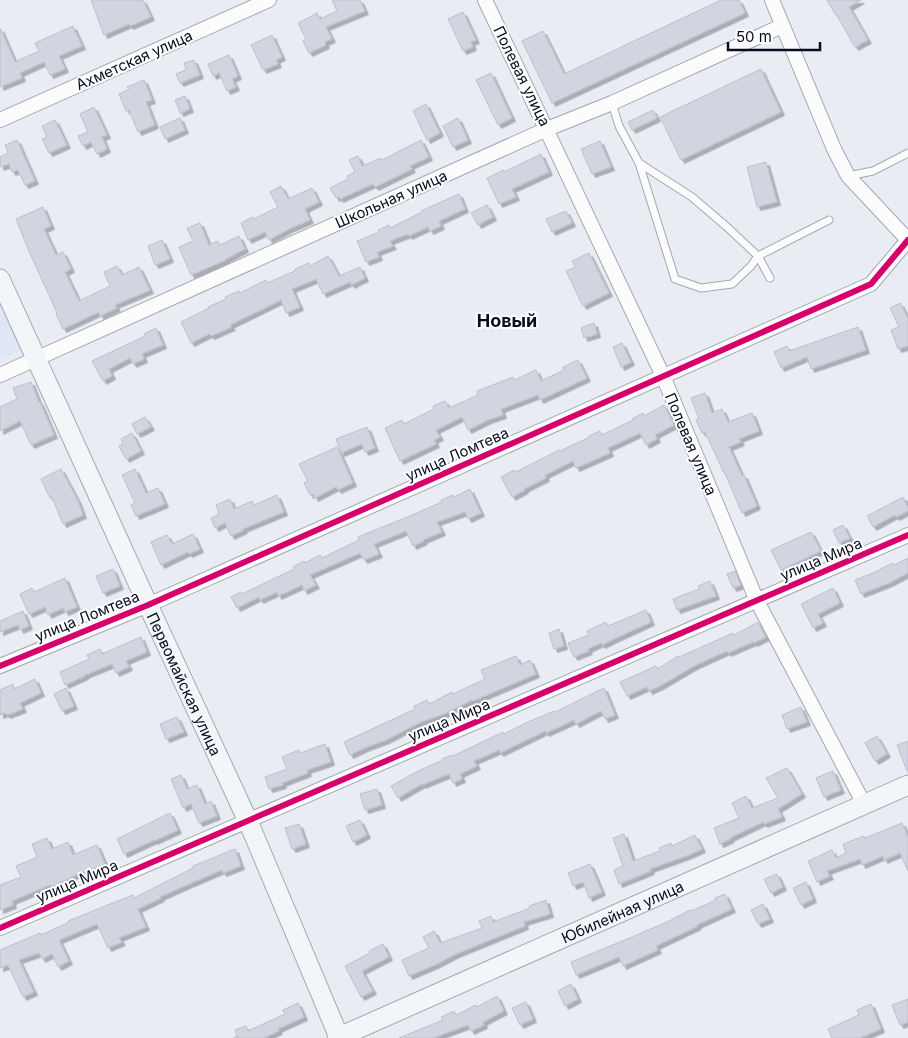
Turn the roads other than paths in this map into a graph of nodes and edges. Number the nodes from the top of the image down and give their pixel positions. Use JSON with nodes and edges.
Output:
{"nodes":[{"id":1,"x":269,"y":0,"type":"edge"},
{"id":2,"x":485,"y":0,"type":"edge"},
{"id":3,"x":772,"y":0,"type":"edge"},
{"id":4,"x":782,"y":26,"type":"junction"},
{"id":5,"x":612,"y":104,"type":"junction"},
{"id":6,"x":0,"y":120,"type":"edge"},
{"id":7,"x":547,"y":129,"type":"junction"},
{"id":8,"x":908,"y":153,"type":"edge"},
{"id":9,"x":639,"y":163,"type":"junction"},
{"id":10,"x":848,"y":176,"type":"junction"},
{"id":11,"x":829,"y":220,"type":"dead end"},
{"id":12,"x":908,"y":240,"type":"edge"},
{"id":13,"x":758,"y":256,"type":"junction"},
{"id":14,"x":770,"y":278,"type":"dead end"},
{"id":15,"x":0,"y":279,"type":"edge"},
{"id":16,"x":36,"y":359,"type":"junction"},
{"id":17,"x":0,"y":375,"type":"edge"},
{"id":18,"x":663,"y":376,"type":"junction"},
{"id":19,"x":908,"y":535,"type":"edge"},
{"id":20,"x":757,"y":601,"type":"junction"},
{"id":21,"x":148,"y":605,"type":"junction"},
{"id":22,"x":0,"y":666,"type":"edge"},
{"id":23,"x":908,"y":785,"type":"edge"},
{"id":24,"x":864,"y":804,"type":"junction"},
{"id":25,"x":248,"y":821,"type":"junction"},
{"id":26,"x":0,"y":928,"type":"edge"},
{"id":27,"x":338,"y":1038,"type":"edge"}],
"edges":[{"from":1,"to":6,"type":"street","name":"Ахметская улица"},
{"from":2,"to":7,"type":"street","name":"Полевая улица"},
{"from":3,"to":4,"type":"street"},
{"from":4,"to":5,"type":"street","name":"Школьная улица"},
{"from":4,"to":10,"type":"street"},
{"from":5,"to":7,"type":"street","name":"Школьная улица"},
{"from":5,"to":9,"type":"lane"},
{"from":7,"to":16,"type":"street","name":"Школьная улица"},
{"from":7,"to":18,"type":"street","name":"Полевая улица"},
{"from":8,"to":10,"type":"lane"},
{"from":9,"to":13,"type":"lane"},
{"from":9,"to":13,"type":"lane"},
{"from":10,"to":12,"type":"street"},
{"from":11,"to":13,"type":"lane"},
{"from":12,"to":18,"type":"street","name":"улица Ломтева"},
{"from":13,"to":14,"type":"lane"},
{"from":15,"to":16,"type":"street","name":"Первомайская улица"},
{"from":16,"to":17,"type":"street","name":"Школьная улица"},
{"from":16,"to":21,"type":"street","name":"Первомайская улица"},
{"from":18,"to":20,"type":"street","name":"Полевая улица"},
{"from":18,"to":21,"type":"street","name":"улица Ломтева"},
{"from":19,"to":20,"type":"street","name":"улица Мира"},
{"from":20,"to":24,"type":"street","name":"Полевая улица"},
{"from":20,"to":25,"type":"street","name":"улица Мира"},
{"from":21,"to":22,"type":"street","name":"улица Ломтева"},
{"from":21,"to":25,"type":"street","name":"Первомайская улица"},
{"from":23,"to":24,"type":"street","name":"Юбилейная улица"},
{"from":24,"to":27,"type":"street","name":"Юбилейная улица"},
{"from":25,"to":26,"type":"street","name":"улица Мира"},
{"from":25,"to":27,"type":"street","name":"Первомайская улица"}]}
